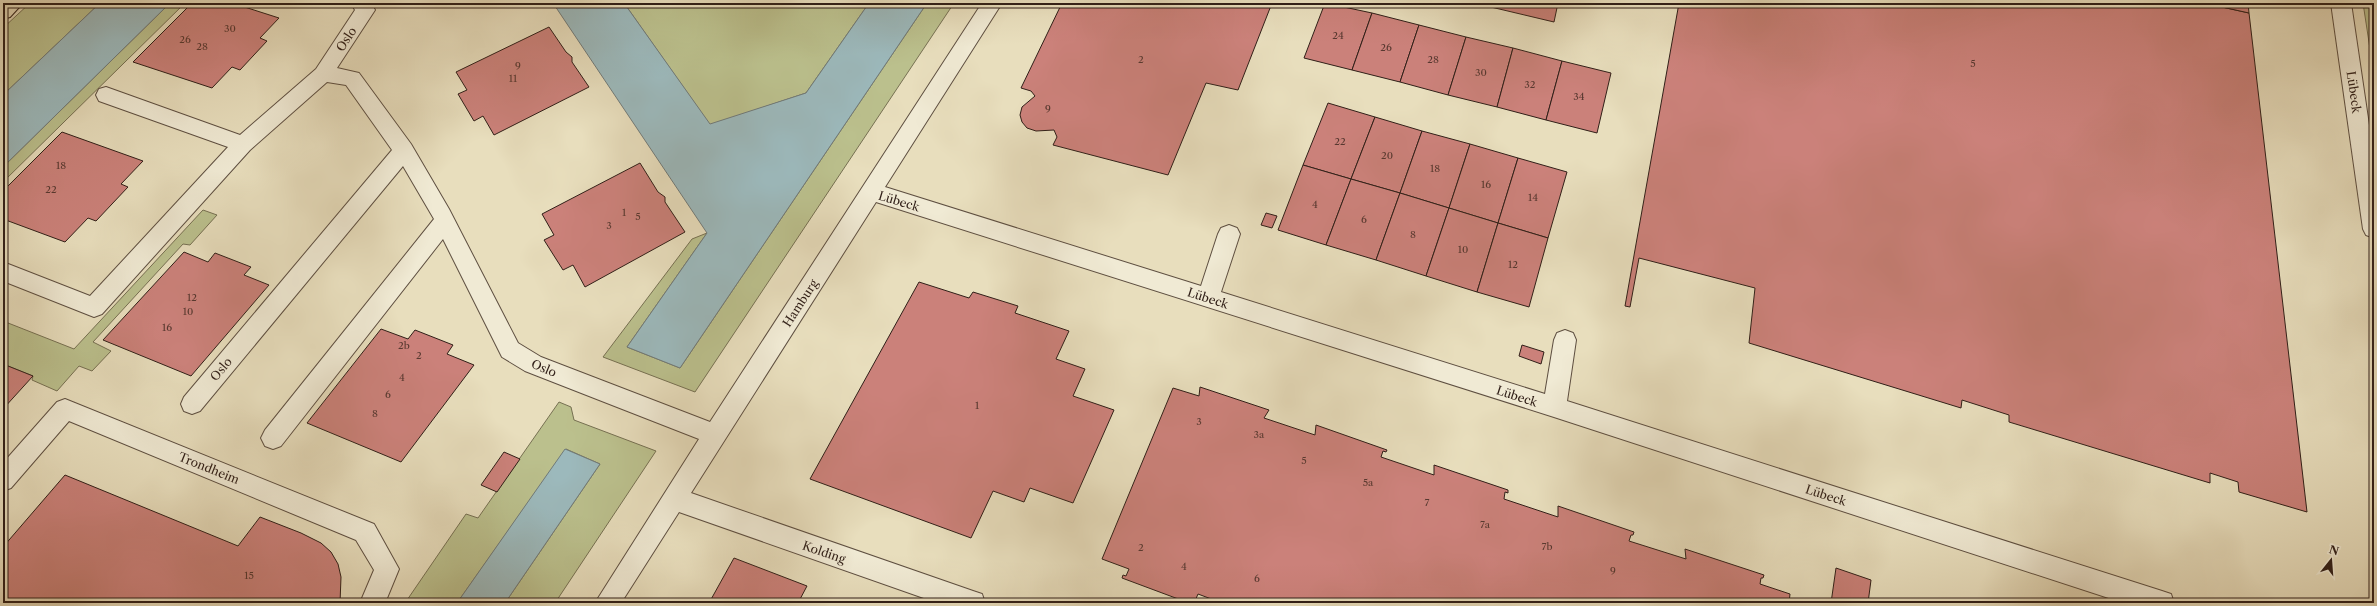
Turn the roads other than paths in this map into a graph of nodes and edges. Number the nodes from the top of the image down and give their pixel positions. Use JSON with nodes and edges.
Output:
{"nodes":[{"id":1,"x":13,"y":3,"type":"edge"},
{"id":2,"x":361,"y":3,"type":"edge"},
{"id":3,"x":992,"y":3,"type":"edge"},
{"id":4,"x":2341,"y":3,"type":"edge"},
{"id":5,"x":3,"y":12,"type":"edge"},
{"id":6,"x":323,"y":74,"type":"junction"},
{"id":7,"x":106,"y":95,"type":"dead end"},
{"id":8,"x":243,"y":144,"type":"junction"},
{"id":9,"x":404,"y":150,"type":"junction"},
{"id":10,"x":872,"y":192,"type":"junction"},
{"id":11,"x":444,"y":222,"type":"junction"},
{"id":12,"x":2374,"y":229,"type":"edge"},
{"id":13,"x":1229,"y":234,"type":"dead end"},
{"id":14,"x":3,"y":271,"type":"edge"},
{"id":15,"x":1208,"y":298,"type":"junction"},
{"id":16,"x":1564,"y":340,"type":"dead end"},
{"id":17,"x":192,"y":404,"type":"dead end"},
{"id":18,"x":1554,"y":407,"type":"junction"},
{"id":19,"x":715,"y":435,"type":"junction"},
{"id":20,"x":273,"y":438,"type":"dead end"},
{"id":21,"x":3,"y":480,"type":"edge"},
{"id":22,"x":675,"y":499,"type":"junction"},
{"id":23,"x":372,"y":603,"type":"edge"},
{"id":24,"x":607,"y":603,"type":"edge"},
{"id":25,"x":973,"y":603,"type":"edge"},
{"id":26,"x":2162,"y":603,"type":"edge"}],
"edges":[{"from":1,"to":5,"type":"main road"},
{"from":2,"to":6,"type":"street","name":"Oslo"},
{"from":3,"to":10,"type":"street","name":"Hamburg"},
{"from":4,"to":12,"type":"street","name":"Lübeck"},
{"from":6,"to":8,"type":"street","name":"Oslo"},
{"from":6,"to":9,"type":"street","name":"Oslo"},
{"from":7,"to":8,"type":"street"},
{"from":8,"to":14,"type":"street","name":"Oslo"},
{"from":9,"to":11,"type":"street","name":"Oslo"},
{"from":9,"to":17,"type":"street","name":"Oslo"},
{"from":10,"to":15,"type":"street","name":"Lübeck"},
{"from":10,"to":19,"type":"street","name":"Hamburg"},
{"from":11,"to":19,"type":"street","name":"Oslo"},
{"from":11,"to":20,"type":"street"},
{"from":13,"to":15,"type":"street"},
{"from":15,"to":18,"type":"street","name":"Lübeck"},
{"from":16,"to":18,"type":"street"},
{"from":18,"to":26,"type":"street","name":"Lübeck"},
{"from":19,"to":22,"type":"street","name":"Hamburg"},
{"from":21,"to":23,"type":"street","name":"Trondheim"},
{"from":22,"to":24,"type":"street","name":"Hamburg"},
{"from":22,"to":25,"type":"street","name":"Kolding"}]}
